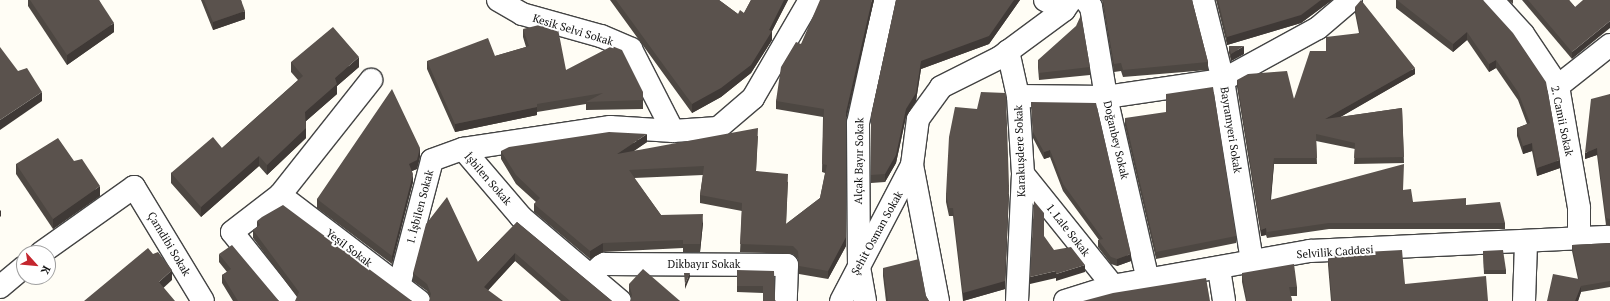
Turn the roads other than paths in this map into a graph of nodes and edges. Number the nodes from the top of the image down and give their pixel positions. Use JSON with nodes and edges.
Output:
{"nodes":[{"id":1,"x":498,"y":0,"type":"edge"},
{"id":2,"x":810,"y":0,"type":"edge"},
{"id":3,"x":885,"y":0,"type":"edge"},
{"id":4,"x":1045,"y":0,"type":"edge"},
{"id":5,"x":1085,"y":0,"type":"edge"},
{"id":6,"x":1203,"y":0,"type":"edge"},
{"id":7,"x":1351,"y":0,"type":"edge"},
{"id":8,"x":1492,"y":0,"type":"edge"},
{"id":9,"x":1068,"y":5,"type":"edge"},
{"id":10,"x":1610,"y":45,"type":"edge"},
{"id":11,"x":1008,"y":51,"type":"junction"},
{"id":12,"x":370,"y":80,"type":"dead end"},
{"id":13,"x":1223,"y":80,"type":"junction"},
{"id":14,"x":1558,"y":86,"type":"junction"},
{"id":15,"x":1018,"y":96,"type":"junction"},
{"id":16,"x":1106,"y":97,"type":"junction"},
{"id":17,"x":673,"y":131,"type":"junction"},
{"id":18,"x":463,"y":149,"type":"junction"},
{"id":19,"x":912,"y":165,"type":"junction"},
{"id":20,"x":1023,"y":174,"type":"junction"},
{"id":21,"x":280,"y":196,"type":"junction"},
{"id":22,"x":1610,"y":237,"type":"edge"},
{"id":23,"x":1579,"y":239,"type":"junction"},
{"id":24,"x":1526,"y":243,"type":"junction"},
{"id":25,"x":52,"y":245,"type":"edge"},
{"id":26,"x":1252,"y":262,"type":"junction"},
{"id":27,"x":859,"y":267,"type":"junction"},
{"id":28,"x":1218,"y":269,"type":"junction"},
{"id":29,"x":16,"y":273,"type":"edge"},
{"id":30,"x":590,"y":276,"type":"junction"},
{"id":31,"x":1148,"y":281,"type":"junction"},
{"id":32,"x":3,"y":284,"type":"edge"},
{"id":33,"x":399,"y":286,"type":"junction"},
{"id":34,"x":1113,"y":286,"type":"junction"},
{"id":35,"x":203,"y":301,"type":"edge"},
{"id":36,"x":287,"y":301,"type":"edge"},
{"id":37,"x":418,"y":301,"type":"edge"},
{"id":38,"x":620,"y":301,"type":"edge"},
{"id":39,"x":786,"y":301,"type":"edge"},
{"id":40,"x":841,"y":301,"type":"edge"},
{"id":41,"x":865,"y":301,"type":"edge"},
{"id":42,"x":938,"y":301,"type":"edge"},
{"id":43,"x":1017,"y":301,"type":"edge"},
{"id":44,"x":1065,"y":301,"type":"edge"},
{"id":45,"x":1224,"y":301,"type":"edge"},
{"id":46,"x":1524,"y":301,"type":"edge"}],
"edges":[{"from":1,"to":17,"type":"street","name":"Kesik Selvi Sokak"},
{"from":2,"to":17,"type":"street"},
{"from":3,"to":27,"type":"street","name":"Alçak Bayır Sokak"},
{"from":4,"to":9,"type":"street","name":"Şehit Osman Sokak"},
{"from":5,"to":16,"type":"street","name":"Doğanbey Sokak"},
{"from":6,"to":13,"type":"street","name":"Bayramyeri Sokak"},
{"from":7,"to":13,"type":"street"},
{"from":8,"to":14,"type":"street","name":"2. Camii Sokak"},
{"from":9,"to":11,"type":"street","name":"Şehit Osman Sokak"},
{"from":10,"to":14,"type":"street"},
{"from":11,"to":15,"type":"street","name":"Karakuşdere Sokak"},
{"from":11,"to":19,"type":"street","name":"Şehit Osman Sokak"},
{"from":12,"to":21,"type":"street"},
{"from":13,"to":16,"type":"street"},
{"from":13,"to":26,"type":"street","name":"Bayramyeri Sokak"},
{"from":14,"to":23,"type":"street","name":"2. Camii Sokak"},
{"from":15,"to":16,"type":"street"},
{"from":15,"to":20,"type":"street","name":"Karakuşdere Sokak"},
{"from":16,"to":31,"type":"street","name":"Doğanbey Sokak"},
{"from":17,"to":18,"type":"street","name":"İşbilen Sokak"},
{"from":18,"to":30,"type":"street","name":"İşbilen Sokak"},
{"from":18,"to":33,"type":"street","name":"1. İşbilen Sokak"},
{"from":19,"to":27,"type":"street","name":"Şehit Osman Sokak"},
{"from":19,"to":42,"type":"street","name":"Şehit Osman Sokak"},
{"from":20,"to":34,"type":"street","name":"1. Lale Sokak"},
{"from":20,"to":43,"type":"street","name":"Karakuşdere Sokak"},
{"from":21,"to":33,"type":"street","name":"Yeşil Sokak"},
{"from":21,"to":36,"type":"street"},
{"from":22,"to":23,"type":"street","name":"Selvilik Caddesi"},
{"from":23,"to":24,"type":"street","name":"Selvilik Caddesi"},
{"from":24,"to":26,"type":"street","name":"Selvilik Caddesi"},
{"from":24,"to":46,"type":"street"},
{"from":25,"to":35,"type":"street","name":"Çamdibi Sokak"},
{"from":26,"to":28,"type":"street","name":"Selvilik Caddesi"},
{"from":27,"to":40,"type":"street","name":"Şehit Osman Sokak"},
{"from":27,"to":41,"type":"street","name":"Alçak Bayır Sokak"},
{"from":28,"to":31,"type":"street","name":"Selvilik Caddesi"},
{"from":28,"to":45,"type":"street"},
{"from":29,"to":32,"type":"street"},
{"from":30,"to":38,"type":"street","name":"İşbilen Sokak"},
{"from":30,"to":39,"type":"street","name":"Dikbayır Sokak"},
{"from":31,"to":34,"type":"street","name":"Selvilik Caddesi"},
{"from":33,"to":37,"type":"street","name":"Yeşil Sokak"},
{"from":34,"to":44,"type":"street","name":"Selvilik Caddesi"}]}
